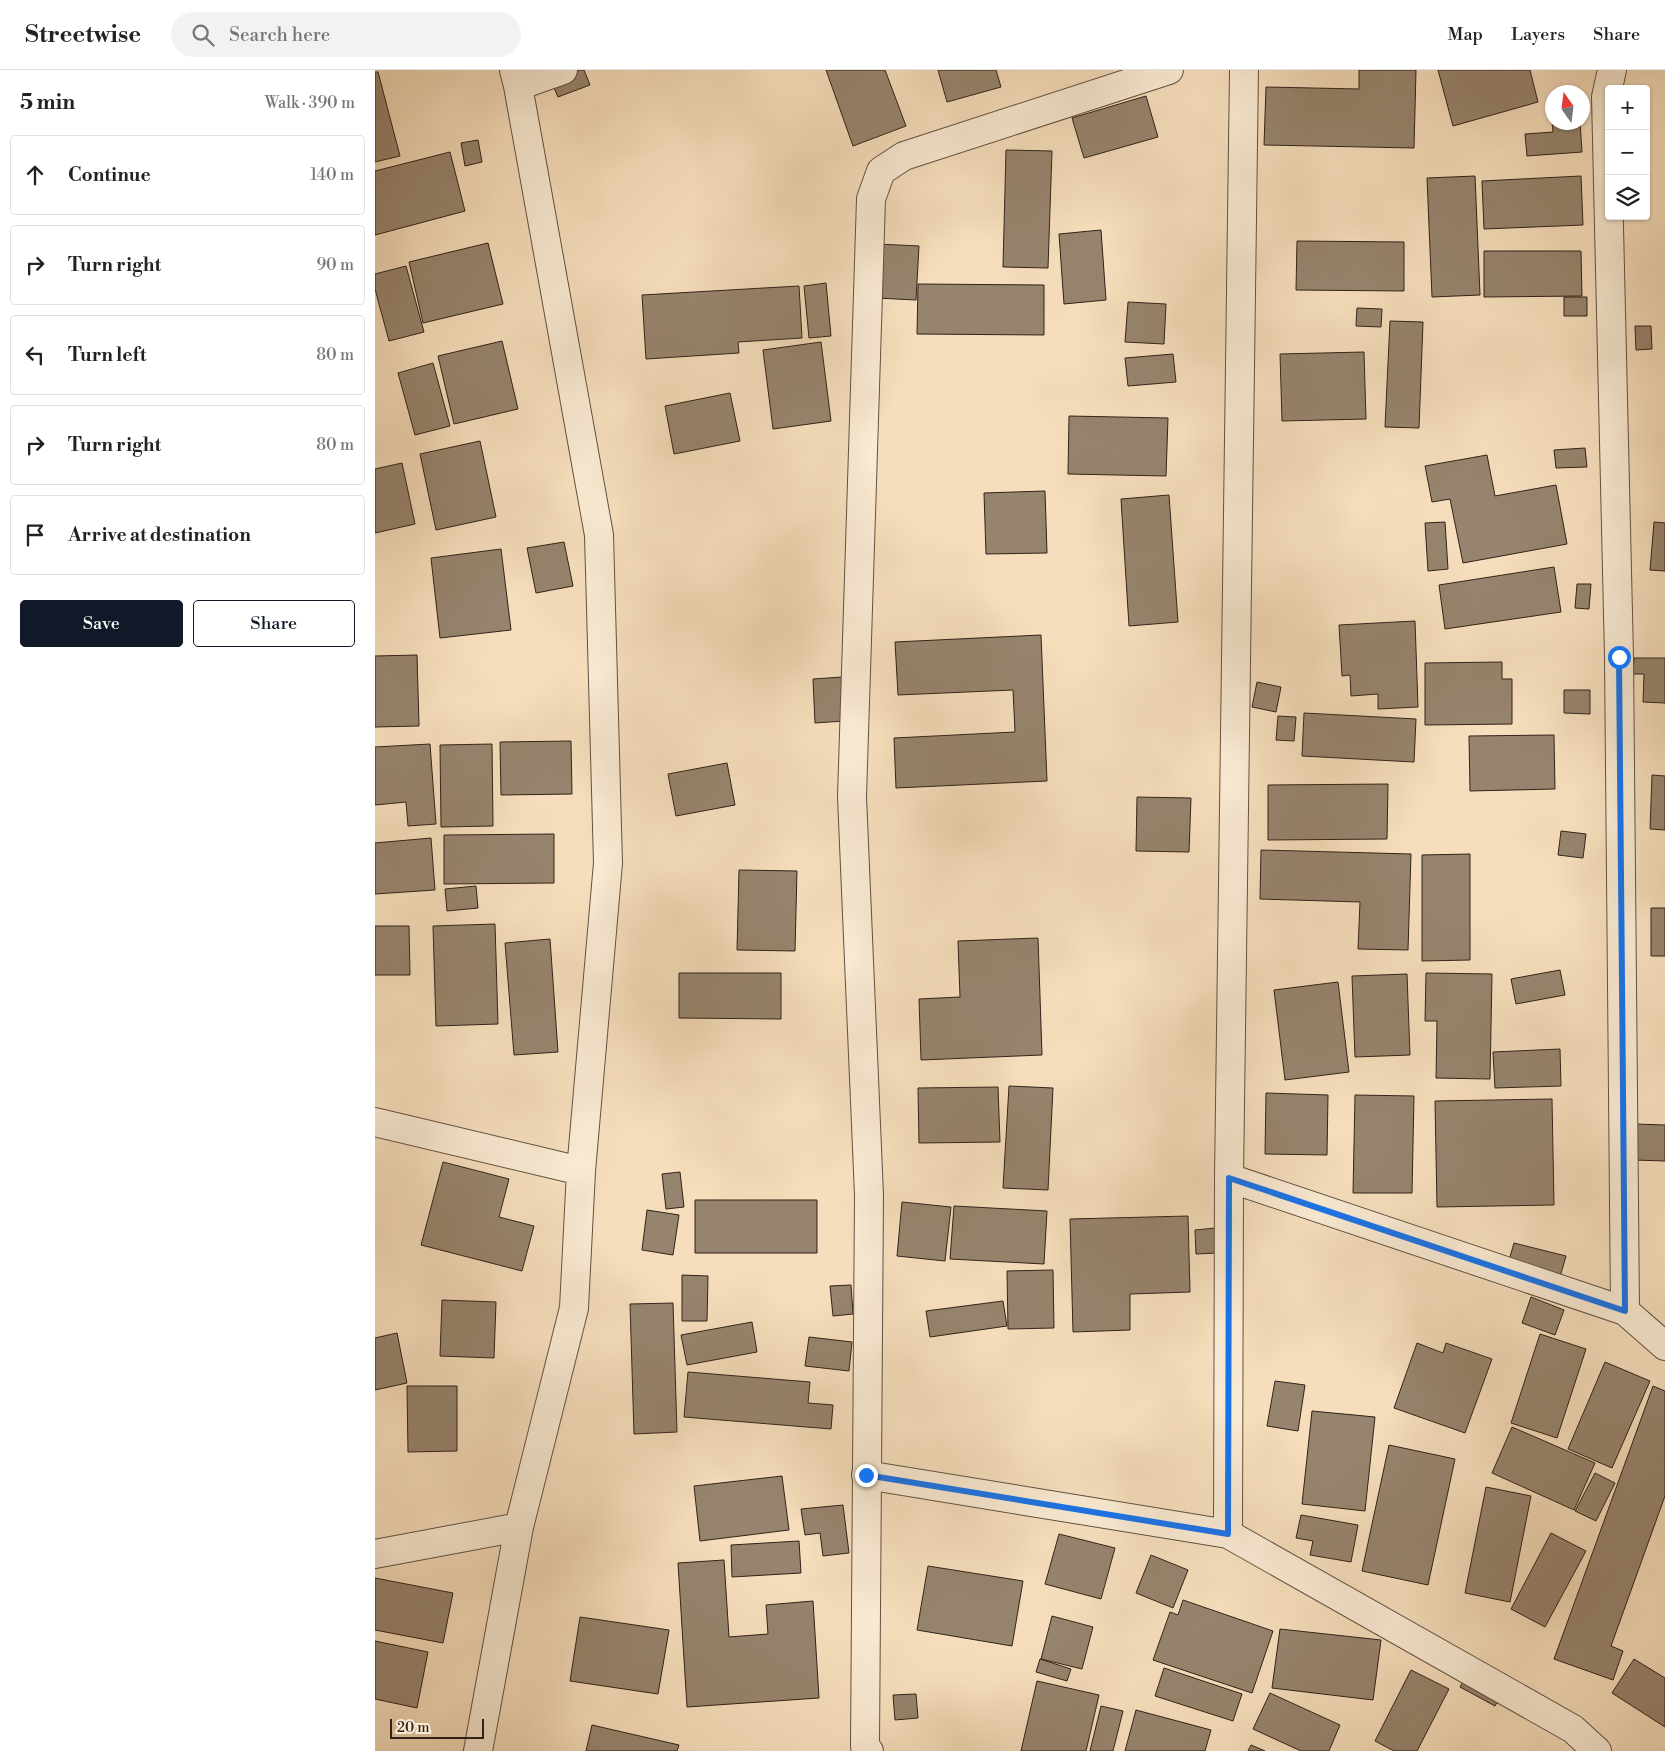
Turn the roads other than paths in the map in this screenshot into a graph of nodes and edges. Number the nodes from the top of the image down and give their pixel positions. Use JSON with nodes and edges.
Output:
{"nodes":[{"id":1,"x":563,"y":70,"type":"edge"},
{"id":2,"x":1169,"y":70,"type":"edge"},
{"id":3,"x":1244,"y":70,"type":"edge"},
{"id":4,"x":1612,"y":70,"type":"edge"},
{"id":5,"x":516,"y":78,"type":"edge"},
{"id":6,"x":375,"y":1122,"type":"edge"},
{"id":7,"x":581,"y":1171,"type":"junction"},
{"id":8,"x":1229,"y":1178,"type":"junction"},
{"id":9,"x":1625,"y":1311,"type":"junction"},
{"id":10,"x":1665,"y":1346,"type":"edge"},
{"id":11,"x":866,"y":1475,"type":"junction"},
{"id":12,"x":519,"y":1527,"type":"junction"},
{"id":13,"x":1228,"y":1534,"type":"junction"},
{"id":14,"x":375,"y":1554,"type":"edge"},
{"id":15,"x":478,"y":1751,"type":"edge"},
{"id":16,"x":869,"y":1751,"type":"edge"},
{"id":17,"x":1597,"y":1751,"type":"edge"}],
"edges":[{"from":1,"to":5,"type":"street"},
{"from":2,"to":11,"type":"street"},
{"from":3,"to":8,"type":"street"},
{"from":4,"to":9,"type":"street"},
{"from":5,"to":7,"type":"street"},
{"from":6,"to":7,"type":"street"},
{"from":7,"to":12,"type":"street"},
{"from":8,"to":9,"type":"street"},
{"from":8,"to":13,"type":"street"},
{"from":9,"to":10,"type":"street"},
{"from":11,"to":13,"type":"street"},
{"from":11,"to":16,"type":"street"},
{"from":12,"to":14,"type":"street"},
{"from":12,"to":15,"type":"street"},
{"from":13,"to":17,"type":"street"}]}
